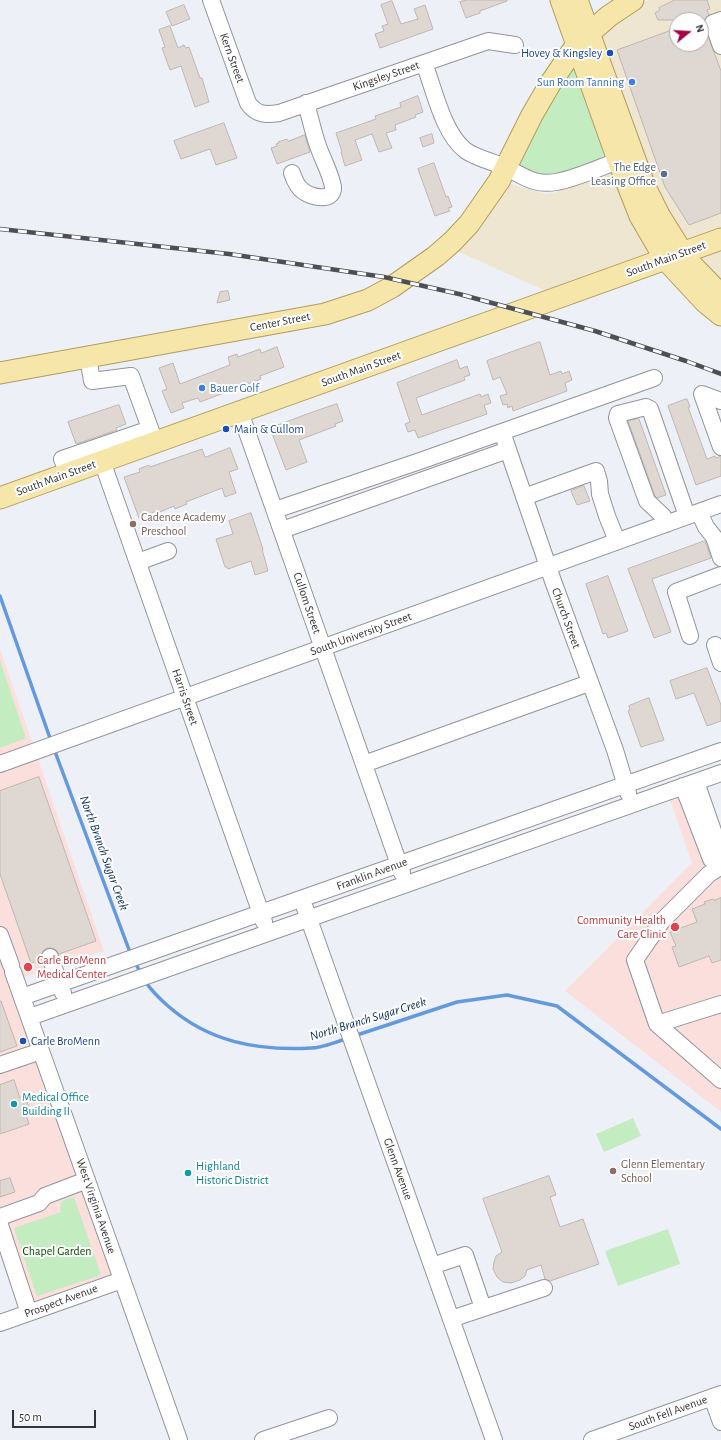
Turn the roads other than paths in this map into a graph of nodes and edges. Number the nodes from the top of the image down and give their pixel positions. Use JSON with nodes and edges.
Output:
{"nodes":[{"id":1,"x":211,"y":0,"type":"edge"},
{"id":2,"x":561,"y":0,"type":"edge"},
{"id":3,"x":577,"y":0,"type":"edge"},
{"id":4,"x":580,"y":0,"type":"edge"},
{"id":5,"x":633,"y":0,"type":"edge"},
{"id":6,"x":616,"y":12,"type":"junction"},
{"id":7,"x":721,"y":20,"type":"edge"},
{"id":8,"x":583,"y":39,"type":"junction"},
{"id":9,"x":515,"y":45,"type":"dead end"},
{"id":10,"x":721,"y":46,"type":"edge"},
{"id":11,"x":424,"y":63,"type":"junction"},
{"id":12,"x":306,"y":104,"type":"junction"},
{"id":13,"x":258,"y":113,"type":"joint"},
{"id":14,"x":626,"y":158,"type":"junction"},
{"id":15,"x":505,"y":167,"type":"junction"},
{"id":16,"x":292,"y":173,"type":"dead end"},
{"id":17,"x":721,"y":239,"type":"edge"},
{"id":18,"x":674,"y":256,"type":"junction"},
{"id":19,"x":637,"y":270,"type":"junction"},
{"id":20,"x":690,"y":286,"type":"junction"},
{"id":21,"x":718,"y":292,"type":"edge"},
{"id":22,"x":721,"y":315,"type":"edge"},
{"id":23,"x":88,"y":357,"type":"junction"},
{"id":24,"x":0,"y":373,"type":"edge"},
{"id":25,"x":654,"y":378,"type":"dead end"},
{"id":26,"x":721,"y":401,"type":"edge"},
{"id":27,"x":240,"y":412,"type":"junction"},
{"id":28,"x":502,"y":432,"type":"junction"},
{"id":29,"x":152,"y":436,"type":"junction"},
{"id":30,"x":721,"y":448,"type":"edge"},
{"id":31,"x":508,"y":450,"type":"junction"},
{"id":32,"x":102,"y":461,"type":"junction"},
{"id":33,"x":68,"y":474,"type":"junction"},
{"id":34,"x":4,"y":496,"type":"edge"},
{"id":35,"x":524,"y":497,"type":"junction"},
{"id":36,"x":721,"y":504,"type":"edge"},
{"id":37,"x":275,"y":510,"type":"junction"},
{"id":38,"x":693,"y":514,"type":"junction"},
{"id":39,"x":666,"y":524,"type":"junction"},
{"id":40,"x":282,"y":530,"type":"junction"},
{"id":41,"x":617,"y":541,"type":"junction"},
{"id":42,"x":168,"y":550,"type":"dead end"},
{"id":43,"x":721,"y":558,"type":"edge"},
{"id":44,"x":138,"y":562,"type":"junction"},
{"id":45,"x":548,"y":566,"type":"junction"},
{"id":46,"x":721,"y":575,"type":"edge"},
{"id":47,"x":690,"y":636,"type":"dead end"},
{"id":48,"x":715,"y":645,"type":"dead end"},
{"id":49,"x":323,"y":648,"type":"junction"},
{"id":50,"x":721,"y":663,"type":"edge"},
{"id":51,"x":589,"y":683,"type":"junction"},
{"id":52,"x":185,"y":698,"type":"junction"},
{"id":53,"x":721,"y":751,"type":"edge"},
{"id":54,"x":0,"y":764,"type":"edge"},
{"id":55,"x":364,"y":764,"type":"junction"},
{"id":56,"x":721,"y":773,"type":"edge"},
{"id":57,"x":626,"y":784,"type":"junction"},
{"id":58,"x":690,"y":784,"type":"junction"},
{"id":59,"x":631,"y":805,"type":"junction"},
{"id":60,"x":721,"y":861,"type":"edge"},
{"id":61,"x":399,"y":864,"type":"junction"},
{"id":62,"x":406,"y":884,"type":"junction"},
{"id":63,"x":302,"y":898,"type":"junction"},
{"id":64,"x":261,"y":913,"type":"junction"},
{"id":65,"x":309,"y":918,"type":"junction"},
{"id":66,"x":267,"y":933,"type":"junction"},
{"id":67,"x":0,"y":935,"type":"edge"},
{"id":68,"x":50,"y":957,"type":"dead end"},
{"id":69,"x":60,"y":984,"type":"junction"},
{"id":70,"x":22,"y":997,"type":"junction"},
{"id":71,"x":67,"y":1004,"type":"junction"},
{"id":72,"x":721,"y":1004,"type":"edge"},
{"id":73,"x":30,"y":1018,"type":"junction"},
{"id":74,"x":657,"y":1024,"type":"junction"},
{"id":75,"x":41,"y":1051,"type":"junction"},
{"id":76,"x":0,"y":1065,"type":"edge"},
{"id":77,"x":721,"y":1080,"type":"edge"},
{"id":78,"x":87,"y":1180,"type":"junction"},
{"id":79,"x":0,"y":1217,"type":"edge"},
{"id":80,"x":0,"y":1225,"type":"edge"},
{"id":81,"x":432,"y":1266,"type":"junction"},
{"id":82,"x":122,"y":1280,"type":"junction"},
{"id":83,"x":544,"y":1288,"type":"dead end"},
{"id":84,"x":483,"y":1308,"type":"junction"},
{"id":85,"x":29,"y":1313,"type":"junction"},
{"id":86,"x":451,"y":1319,"type":"junction"},
{"id":87,"x":0,"y":1323,"type":"edge"},
{"id":88,"x":717,"y":1396,"type":"edge"},
{"id":89,"x":329,"y":1418,"type":"dead end"},
{"id":90,"x":721,"y":1422,"type":"edge"},
{"id":91,"x":179,"y":1440,"type":"edge"},
{"id":92,"x":263,"y":1440,"type":"edge"},
{"id":93,"x":494,"y":1440,"type":"edge"},
{"id":94,"x":592,"y":1440,"type":"edge"}],
"edges":[{"from":1,"to":13,"type":"street","name":"Kern Street"},
{"from":2,"to":8,"type":"main road"},
{"from":3,"to":8,"type":"main road"},
{"from":4,"to":6,"type":"main road"},
{"from":5,"to":6,"type":"main road"},
{"from":6,"to":8,"type":"main road"},
{"from":7,"to":10,"type":"street"},
{"from":8,"to":14,"type":"main road"},
{"from":8,"to":15,"type":"main road"},
{"from":9,"to":11,"type":"street","name":"Kingsley Street"},
{"from":11,"to":12,"type":"street","name":"Kingsley Street"},
{"from":11,"to":15,"type":"street"},
{"from":12,"to":13,"type":"street","name":"Kingsley Street"},
{"from":12,"to":16,"type":"street"},
{"from":14,"to":15,"type":"street"},
{"from":14,"to":18,"type":"main road"},
{"from":15,"to":23,"type":"main road","name":"Center Street"},
{"from":17,"to":18,"type":"main road","name":"South Main Street"},
{"from":17,"to":21,"type":"main road"},
{"from":18,"to":19,"type":"main road","name":"South Main Street"},
{"from":18,"to":20,"type":"main road"},
{"from":18,"to":21,"type":"main road"},
{"from":19,"to":20,"type":"main road"},
{"from":19,"to":27,"type":"main road","name":"South Main Street"},
{"from":20,"to":22,"type":"main road"},
{"from":23,"to":24,"type":"main road","name":"Center Street"},
{"from":23,"to":29,"type":"street"},
{"from":25,"to":28,"type":"street"},
{"from":26,"to":30,"type":"street"},
{"from":27,"to":29,"type":"main road","name":"South Main Street"},
{"from":27,"to":37,"type":"street","name":"Cullom Street"},
{"from":28,"to":31,"type":"street","name":"Church Street"},
{"from":28,"to":37,"type":"street"},
{"from":29,"to":32,"type":"main road","name":"South Main Street"},
{"from":29,"to":33,"type":"street"},
{"from":31,"to":35,"type":"street","name":"Church Street"},
{"from":31,"to":40,"type":"street"},
{"from":32,"to":33,"type":"main road","name":"South Main Street"},
{"from":32,"to":44,"type":"street","name":"Harris Street"},
{"from":33,"to":34,"type":"main road","name":"South Main Street"},
{"from":35,"to":41,"type":"street"},
{"from":35,"to":45,"type":"street","name":"Church Street"},
{"from":36,"to":38,"type":"street","name":"South University Street"},
{"from":37,"to":40,"type":"street","name":"Cullom Street"},
{"from":38,"to":39,"type":"street","name":"South University Street"},
{"from":38,"to":39,"type":"street"},
{"from":38,"to":43,"type":"street"},
{"from":39,"to":41,"type":"street","name":"South University Street"},
{"from":40,"to":49,"type":"street","name":"Cullom Street"},
{"from":41,"to":45,"type":"street","name":"South University Street"},
{"from":42,"to":44,"type":"street"},
{"from":44,"to":52,"type":"street","name":"Harris Street"},
{"from":45,"to":49,"type":"street","name":"South University Street"},
{"from":45,"to":51,"type":"street","name":"Church Street"},
{"from":46,"to":47,"type":"street"},
{"from":48,"to":50,"type":"street"},
{"from":49,"to":52,"type":"street","name":"South University Street"},
{"from":49,"to":55,"type":"street","name":"Cullom Street"},
{"from":51,"to":55,"type":"street"},
{"from":51,"to":57,"type":"street","name":"Church Street"},
{"from":52,"to":54,"type":"street","name":"South University Street"},
{"from":52,"to":64,"type":"street","name":"Harris Street"},
{"from":53,"to":57,"type":"street","name":"Franklin Avenue"},
{"from":55,"to":61,"type":"street","name":"Cullom Street"},
{"from":56,"to":58,"type":"street","name":"Franklin Avenue"},
{"from":57,"to":59,"type":"street","name":"Church Street"},
{"from":57,"to":61,"type":"street","name":"Franklin Avenue"},
{"from":58,"to":59,"type":"street","name":"Franklin Avenue"},
{"from":58,"to":60,"type":"street"},
{"from":59,"to":62,"type":"street","name":"Franklin Avenue"},
{"from":60,"to":74,"type":"street"},
{"from":61,"to":62,"type":"street","name":"Cullom Street"},
{"from":61,"to":63,"type":"street","name":"Franklin Avenue"},
{"from":62,"to":65,"type":"street","name":"Franklin Avenue"},
{"from":63,"to":64,"type":"street","name":"Franklin Avenue"},
{"from":63,"to":65,"type":"street","name":"Glenn Avenue"},
{"from":64,"to":66,"type":"street","name":"Harris Street"},
{"from":64,"to":69,"type":"street","name":"Franklin Avenue"},
{"from":65,"to":66,"type":"street","name":"Franklin Avenue"},
{"from":65,"to":81,"type":"street","name":"Glenn Avenue"},
{"from":66,"to":71,"type":"street","name":"Franklin Avenue"},
{"from":67,"to":70,"type":"street","name":"West Virginia Avenue"},
{"from":68,"to":69,"type":"street"},
{"from":69,"to":70,"type":"street","name":"Franklin Avenue"},
{"from":69,"to":71,"type":"street"},
{"from":70,"to":73,"type":"street","name":"West Virginia Avenue"},
{"from":71,"to":73,"type":"street","name":"Franklin Avenue"},
{"from":72,"to":74,"type":"street"},
{"from":73,"to":75,"type":"street","name":"West Virginia Avenue"},
{"from":74,"to":77,"type":"street"},
{"from":75,"to":76,"type":"street"},
{"from":75,"to":78,"type":"street","name":"West Virginia Avenue"},
{"from":78,"to":79,"type":"street"},
{"from":78,"to":82,"type":"street","name":"West Virginia Avenue"},
{"from":80,"to":85,"type":"street"},
{"from":81,"to":84,"type":"street"},
{"from":81,"to":86,"type":"street","name":"Glenn Avenue"},
{"from":82,"to":85,"type":"street","name":"Prospect Avenue"},
{"from":82,"to":91,"type":"street","name":"West Virginia Avenue"},
{"from":83,"to":84,"type":"street"},
{"from":84,"to":86,"type":"street"},
{"from":85,"to":87,"type":"street","name":"Prospect Avenue"},
{"from":86,"to":93,"type":"street","name":"Glenn Avenue"},
{"from":88,"to":90,"type":"street"},
{"from":88,"to":94,"type":"street","name":"South Fell Avenue"},
{"from":89,"to":92,"type":"street"}]}
